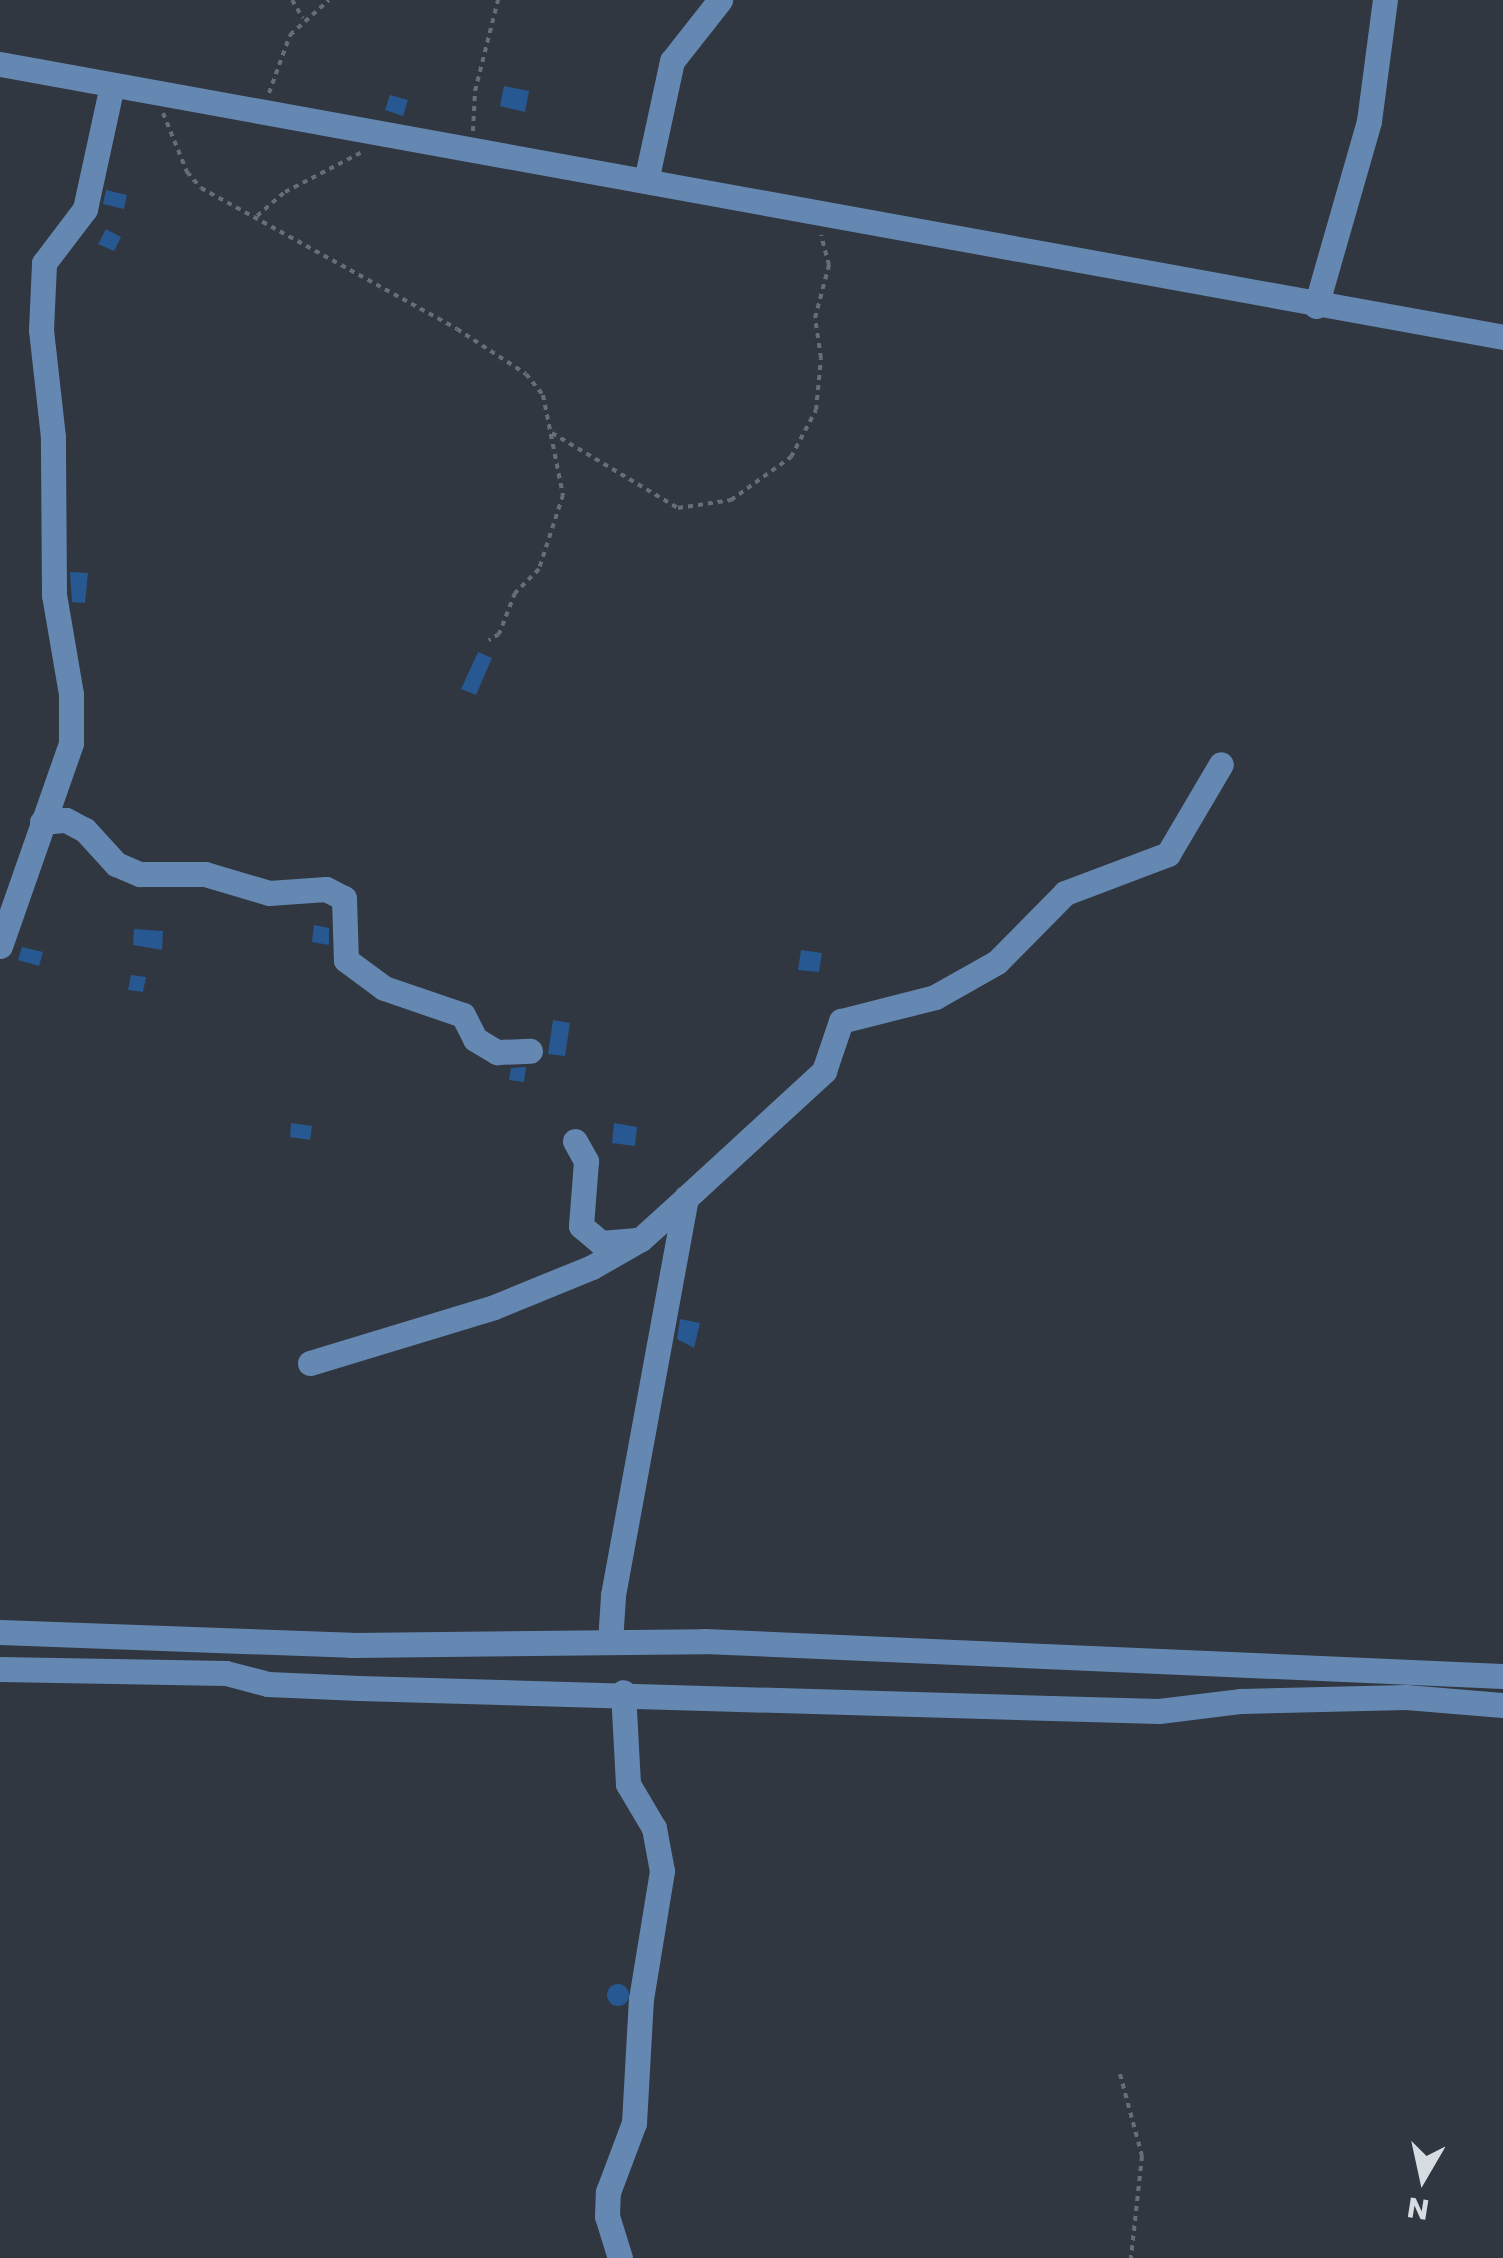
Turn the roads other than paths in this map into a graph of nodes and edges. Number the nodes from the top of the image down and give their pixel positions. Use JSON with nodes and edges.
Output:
{"nodes":[{"id":1,"x":720,"y":0,"type":"edge"},
{"id":2,"x":1384,"y":0,"type":"edge"},
{"id":3,"x":0,"y":64,"type":"edge"},
{"id":4,"x":112,"y":85,"type":"junction"},
{"id":5,"x":646,"y":182,"type":"junction"},
{"id":6,"x":1316,"y":306,"type":"junction"},
{"id":7,"x":1503,"y":337,"type":"edge"},
{"id":8,"x":1222,"y":764,"type":"dead end"},
{"id":9,"x":42,"y":822,"type":"junction"},
{"id":10,"x":0,"y":946,"type":"edge"},
{"id":11,"x":530,"y":1051,"type":"dead end"},
{"id":12,"x":575,"y":1141,"type":"dead end"},
{"id":13,"x":686,"y":1198,"type":"junction"},
{"id":14,"x":641,"y":1239,"type":"junction"},
{"id":15,"x":672,"y":1254,"type":"junction"},
{"id":16,"x":310,"y":1362,"type":"dead end"},
{"id":17,"x":0,"y":1632,"type":"edge"},
{"id":18,"x":610,"y":1642,"type":"junction"},
{"id":19,"x":0,"y":1669,"type":"edge"},
{"id":20,"x":1503,"y":1676,"type":"edge"},
{"id":21,"x":622,"y":1692,"type":"junction"},
{"id":22,"x":1503,"y":1705,"type":"edge"},
{"id":23,"x":620,"y":2258,"type":"edge"}],
"edges":[{"from":1,"to":5,"type":"street"},
{"from":2,"to":6,"type":"street"},
{"from":3,"to":4,"type":"street"},
{"from":4,"to":5,"type":"street"},
{"from":4,"to":9,"type":"street"},
{"from":5,"to":6,"type":"street"},
{"from":6,"to":7,"type":"street"},
{"from":8,"to":13,"type":"street"},
{"from":9,"to":10,"type":"street"},
{"from":9,"to":11,"type":"street"},
{"from":12,"to":14,"type":"street"},
{"from":13,"to":14,"type":"street"},
{"from":13,"to":15,"type":"street"},
{"from":14,"to":15,"type":"street"},
{"from":14,"to":16,"type":"street"},
{"from":15,"to":18,"type":"street"},
{"from":17,"to":18,"type":"street"},
{"from":18,"to":20,"type":"street"},
{"from":19,"to":21,"type":"street"},
{"from":21,"to":22,"type":"street"},
{"from":21,"to":23,"type":"street"}]}
